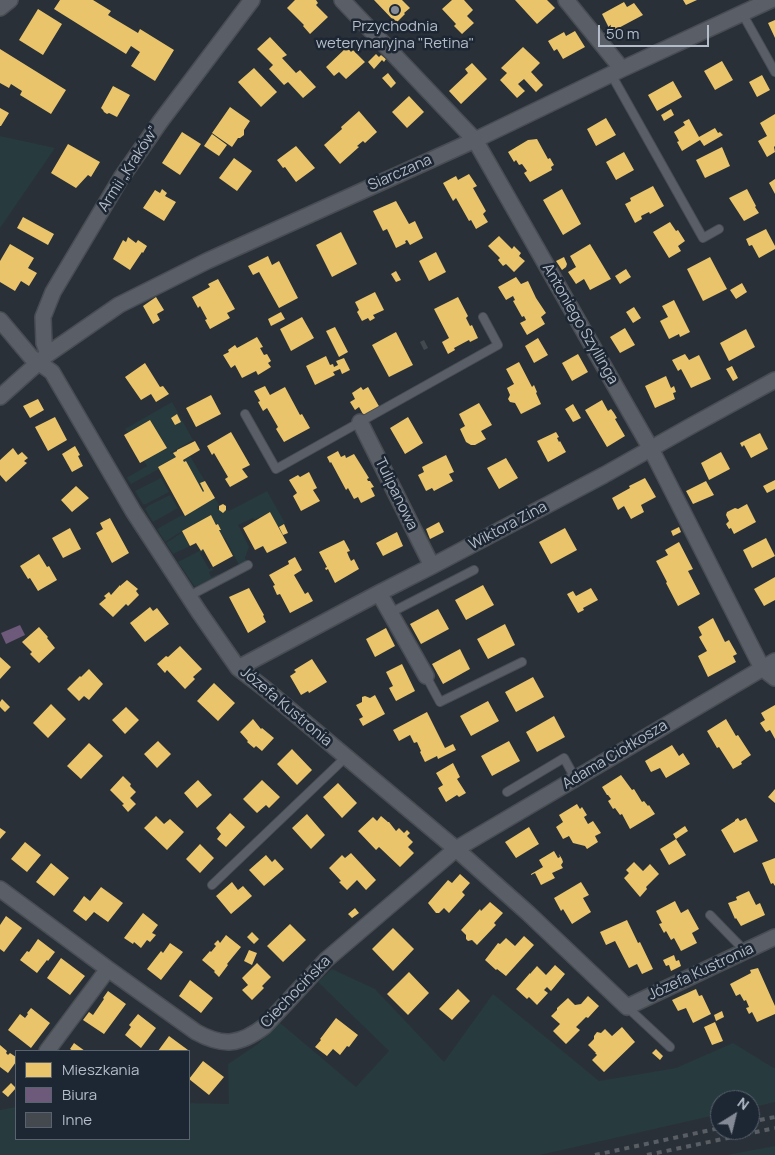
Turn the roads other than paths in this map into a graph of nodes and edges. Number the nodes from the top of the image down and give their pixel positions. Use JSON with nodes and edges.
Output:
{"nodes":[{"id":1,"x":10,"y":0,"type":"edge"},
{"id":2,"x":252,"y":0,"type":"edge"},
{"id":3,"x":342,"y":0,"type":"edge"},
{"id":4,"x":566,"y":0,"type":"edge"},
{"id":5,"x":771,"y":0,"type":"edge"},
{"id":6,"x":0,"y":8,"type":"edge"},
{"id":7,"x":742,"y":14,"type":"junction"},
{"id":8,"x":617,"y":71,"type":"junction"},
{"id":9,"x":775,"y":72,"type":"edge"},
{"id":10,"x":475,"y":140,"type":"junction"},
{"id":11,"x":719,"y":229,"type":"dead end"},
{"id":12,"x":483,"y":317,"type":"dead end"},
{"id":13,"x":0,"y":320,"type":"edge"},
{"id":14,"x":43,"y":358,"type":"junction"},
{"id":15,"x":775,"y":380,"type":"edge"},
{"id":16,"x":0,"y":396,"type":"edge"},
{"id":17,"x":245,"y":414,"type":"dead end"},
{"id":18,"x":360,"y":422,"type":"junction"},
{"id":19,"x":651,"y":449,"type":"junction"},
{"id":20,"x":248,"y":565,"type":"dead end"},
{"id":21,"x":432,"y":566,"type":"junction"},
{"id":22,"x":474,"y":570,"type":"dead end"},
{"id":23,"x":379,"y":593,"type":"junction"},
{"id":24,"x":188,"y":596,"type":"junction"},
{"id":25,"x":390,"y":613,"type":"junction"},
{"id":26,"x":522,"y":662,"type":"dead end"},
{"id":27,"x":768,"y":664,"type":"edge"},
{"id":28,"x":238,"y":668,"type":"junction"},
{"id":29,"x":426,"y":676,"type":"joint"},
{"id":30,"x":775,"y":678,"type":"edge"},
{"id":31,"x":346,"y":757,"type":"junction"},
{"id":32,"x":575,"y":778,"type":"junction"},
{"id":33,"x":508,"y":792,"type":"dead end"},
{"id":34,"x":456,"y":849,"type":"junction"},
{"id":35,"x":212,"y":885,"type":"dead end"},
{"id":36,"x":1,"y":891,"type":"edge"},
{"id":37,"x":710,"y":915,"type":"dead end"},
{"id":38,"x":775,"y":937,"type":"edge"},
{"id":39,"x":746,"y":951,"type":"junction"},
{"id":40,"x":108,"y":969,"type":"junction"},
{"id":41,"x":627,"y":1007,"type":"junction"},
{"id":42,"x":670,"y":1047,"type":"dead end"},
{"id":43,"x":48,"y":1050,"type":"edge"}],
"edges":[{"from":1,"to":6,"type":"street"},
{"from":2,"to":14,"type":"street","name":"Armii „Kraków”"},
{"from":3,"to":10,"type":"street","name":"Antoniego Szyllinga"},
{"from":4,"to":8,"type":"street"},
{"from":5,"to":7,"type":"street","name":"Siarczana"},
{"from":7,"to":8,"type":"street","name":"Siarczana"},
{"from":7,"to":9,"type":"lane"},
{"from":8,"to":10,"type":"street","name":"Siarczana"},
{"from":8,"to":11,"type":"lane"},
{"from":10,"to":14,"type":"street","name":"Siarczana"},
{"from":10,"to":19,"type":"street","name":"Antoniego Szyllinga"},
{"from":12,"to":18,"type":"lane"},
{"from":13,"to":14,"type":"street","name":"Józefa Kustronia"},
{"from":14,"to":16,"type":"street"},
{"from":14,"to":24,"type":"street","name":"Józefa Kustronia"},
{"from":15,"to":19,"type":"street","name":"Wiktora Zina"},
{"from":17,"to":18,"type":"lane"},
{"from":18,"to":21,"type":"street","name":"Tulipanowa"},
{"from":19,"to":21,"type":"street","name":"Wiktora Zina"},
{"from":19,"to":27,"type":"street","name":"Antoniego Szyllinga"},
{"from":20,"to":24,"type":"lane"},
{"from":21,"to":23,"type":"street","name":"Wiktora Zina"},
{"from":22,"to":25,"type":"lane"},
{"from":23,"to":25,"type":"street"},
{"from":23,"to":28,"type":"street","name":"Wiktora Zina"},
{"from":24,"to":28,"type":"street","name":"Józefa Kustronia"},
{"from":25,"to":29,"type":"street"},
{"from":26,"to":29,"type":"lane"},
{"from":27,"to":30,"type":"street","name":"Antoniego Szyllinga"},
{"from":27,"to":32,"type":"street","name":"Adama Ciołkosza"},
{"from":28,"to":31,"type":"street","name":"Józefa Kustronia"},
{"from":31,"to":34,"type":"street","name":"Józefa Kustronia"},
{"from":31,"to":35,"type":"lane"},
{"from":32,"to":33,"type":"lane"},
{"from":32,"to":34,"type":"street","name":"Adama Ciołkosza"},
{"from":34,"to":40,"type":"street","name":"Ciechocińska"},
{"from":34,"to":41,"type":"street","name":"Józefa Kustronia"},
{"from":36,"to":40,"type":"street","name":"Ciechocińska"},
{"from":37,"to":39,"type":"lane"},
{"from":38,"to":39,"type":"street","name":"Józefa Kustronia"},
{"from":39,"to":41,"type":"street","name":"Józefa Kustronia"},
{"from":40,"to":43,"type":"street"},
{"from":41,"to":42,"type":"lane","name":"Józefa Kustronia"}]}
